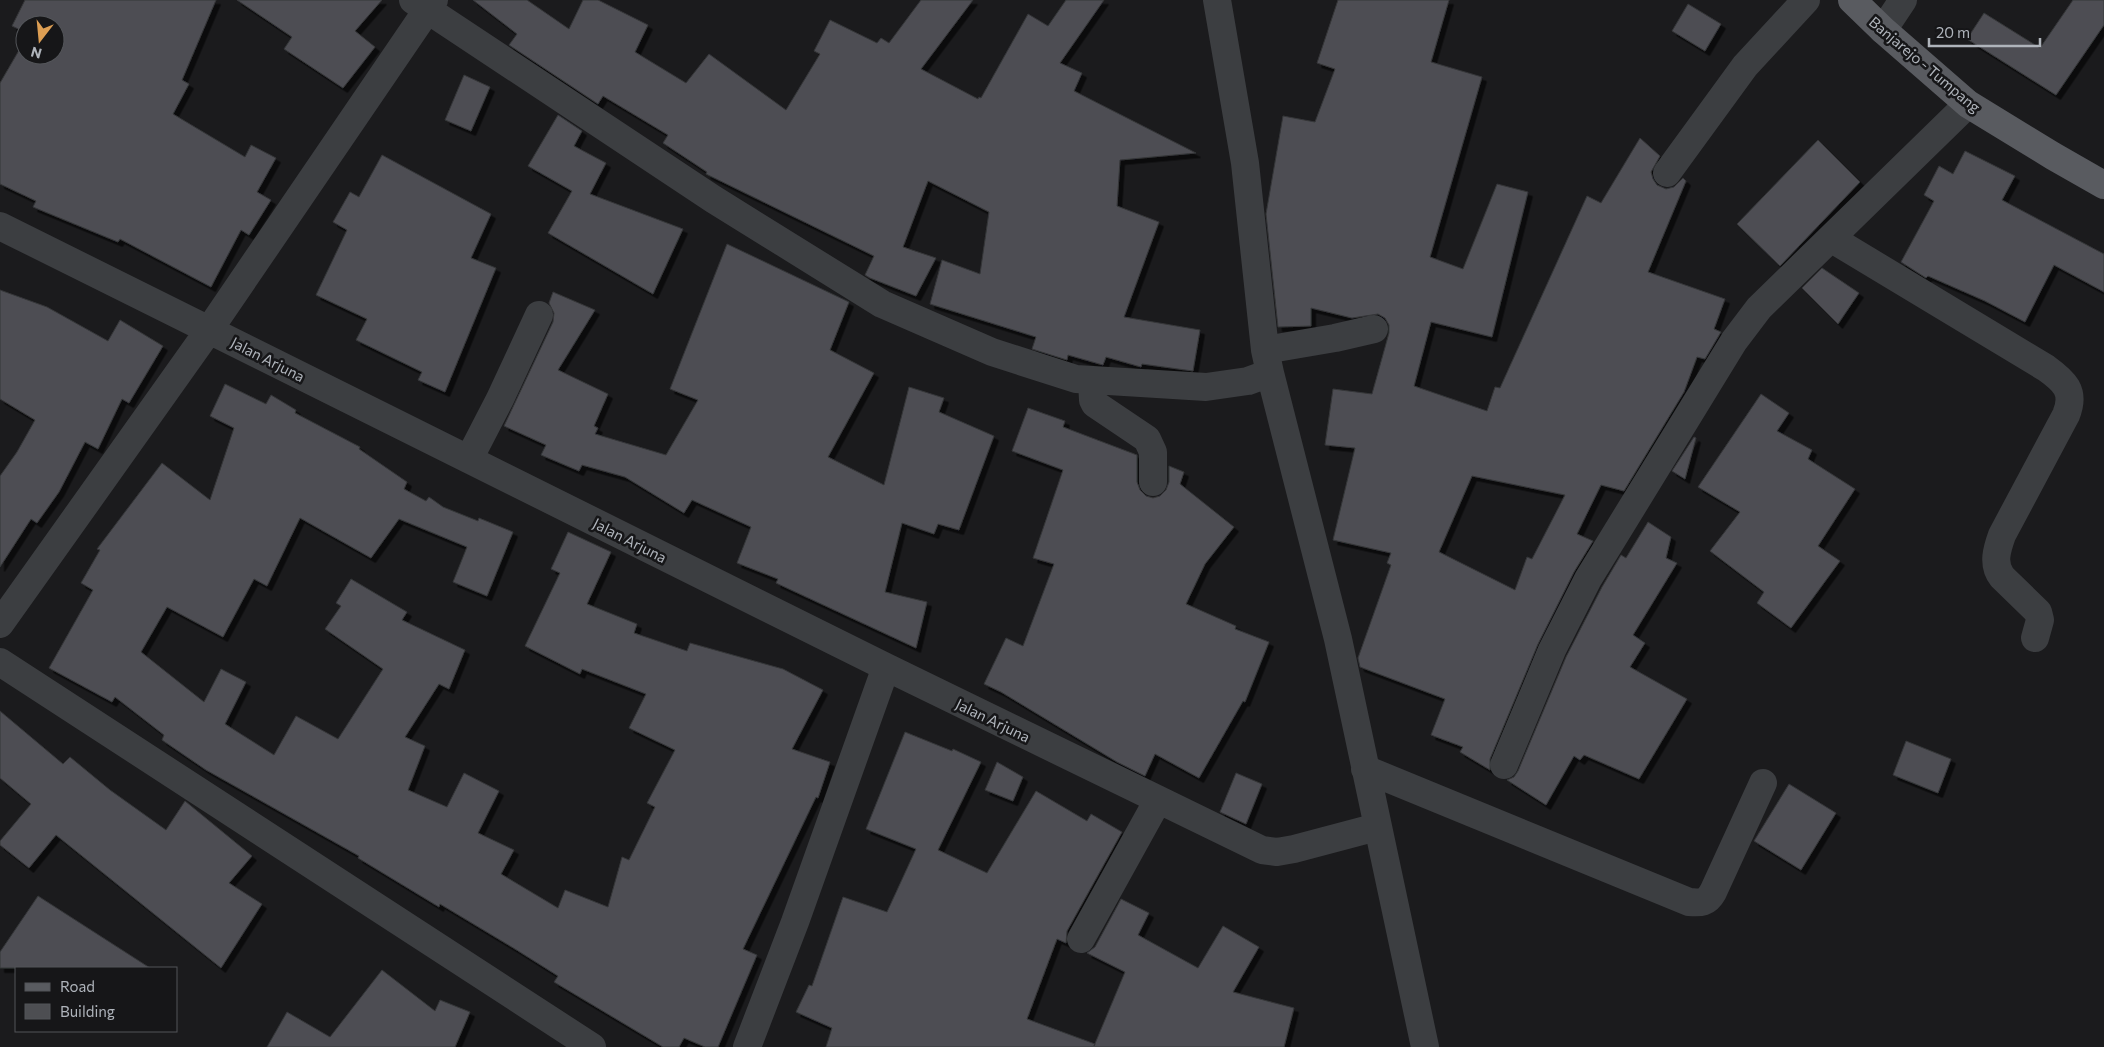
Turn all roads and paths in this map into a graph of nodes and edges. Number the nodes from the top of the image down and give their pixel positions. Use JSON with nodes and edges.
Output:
{"nodes":[{"id":1,"x":1217,"y":0,"type":"edge"},
{"id":2,"x":1806,"y":0,"type":"edge"},
{"id":3,"x":1852,"y":0,"type":"edge"},
{"id":4,"x":1903,"y":0,"type":"edge"},
{"id":5,"x":424,"y":3,"type":"edge"},
{"id":6,"x":1883,"y":30,"type":"junction"},
{"id":7,"x":1968,"y":104,"type":"junction"},
{"id":8,"x":1667,"y":173,"type":"dead end"},
{"id":9,"x":2104,"y":185,"type":"edge"},
{"id":10,"x":0,"y":226,"type":"edge"},
{"id":11,"x":1832,"y":239,"type":"junction"},
{"id":12,"x":538,"y":315,"type":"dead end"},
{"id":13,"x":1374,"y":329,"type":"dead end"},
{"id":14,"x":209,"y":330,"type":"junction"},
{"id":15,"x":1261,"y":368,"type":"junction"},
{"id":16,"x":1092,"y":380,"type":"junction"},
{"id":17,"x":469,"y":459,"type":"junction"},
{"id":18,"x":1153,"y":482,"type":"dead end"},
{"id":19,"x":0,"y":624,"type":"edge"},
{"id":20,"x":2035,"y":638,"type":"dead end"},
{"id":21,"x":0,"y":662,"type":"edge"},
{"id":22,"x":886,"y":667,"type":"junction"},
{"id":23,"x":1504,"y":764,"type":"dead end"},
{"id":24,"x":1365,"y":769,"type":"junction"},
{"id":25,"x":1764,"y":783,"type":"dead end"},
{"id":26,"x":1158,"y":800,"type":"junction"},
{"id":27,"x":1373,"y":828,"type":"junction"},
{"id":28,"x":1081,"y":939,"type":"dead end"},
{"id":29,"x":592,"y":1047,"type":"edge"},
{"id":30,"x":747,"y":1047,"type":"edge"},
{"id":31,"x":1425,"y":1047,"type":"edge"}],
"edges":[{"from":1,"to":15,"type":"street"},
{"from":2,"to":8,"type":"street"},
{"from":3,"to":6,"type":"main road","name":"Banjarejo - Tumpang"},
{"from":4,"to":6,"type":"street"},
{"from":5,"to":14,"type":"street"},
{"from":5,"to":16,"type":"street"},
{"from":6,"to":7,"type":"main road","name":"Banjarejo - Tumpang"},
{"from":7,"to":9,"type":"main road","name":"Banjarejo - Tumpang"},
{"from":7,"to":11,"type":"street"},
{"from":10,"to":14,"type":"street","name":"Jalan Arjuna"},
{"from":11,"to":20,"type":"street"},
{"from":11,"to":23,"type":"street"},
{"from":12,"to":17,"type":"street"},
{"from":13,"to":15,"type":"street"},
{"from":14,"to":17,"type":"street","name":"Jalan Arjuna"},
{"from":14,"to":19,"type":"street"},
{"from":15,"to":16,"type":"street"},
{"from":15,"to":24,"type":"street"},
{"from":16,"to":18,"type":"street"},
{"from":17,"to":22,"type":"street","name":"Jalan Arjuna"},
{"from":21,"to":29,"type":"street"},
{"from":22,"to":26,"type":"street","name":"Jalan Arjuna"},
{"from":22,"to":30,"type":"street"},
{"from":24,"to":25,"type":"street"},
{"from":24,"to":27,"type":"street"},
{"from":26,"to":27,"type":"street","name":"Jalan Arjuna"},
{"from":26,"to":28,"type":"street"},
{"from":27,"to":31,"type":"street"}]}
